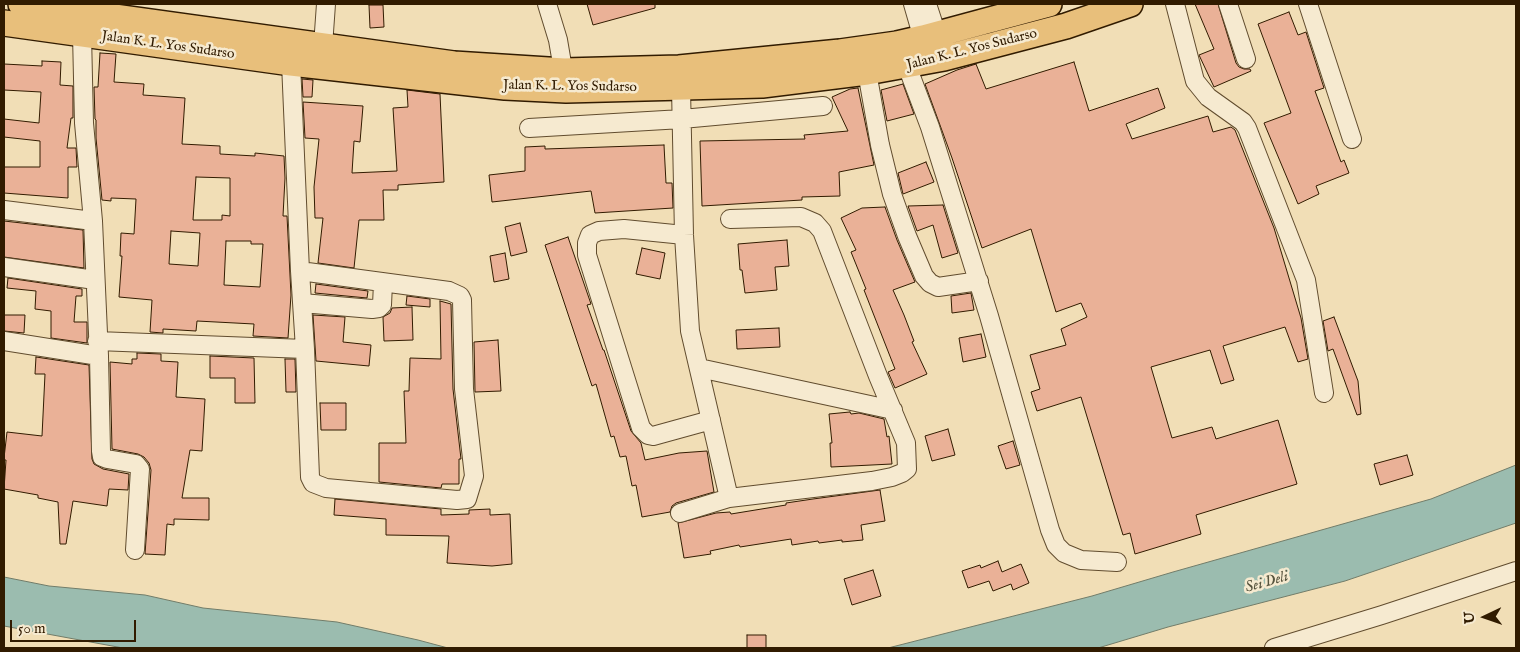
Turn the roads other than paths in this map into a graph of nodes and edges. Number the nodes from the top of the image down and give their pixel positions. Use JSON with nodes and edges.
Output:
{"nodes":[{"id":1,"x":21,"y":4,"type":"edge"},
{"id":2,"x":326,"y":4,"type":"edge"},
{"id":3,"x":547,"y":4,"type":"edge"},
{"id":4,"x":913,"y":4,"type":"edge"},
{"id":5,"x":927,"y":4,"type":"edge"},
{"id":6,"x":1049,"y":4,"type":"edge"},
{"id":7,"x":1130,"y":4,"type":"edge"},
{"id":8,"x":1175,"y":4,"type":"edge"},
{"id":9,"x":1228,"y":4,"type":"edge"},
{"id":10,"x":1308,"y":4,"type":"edge"},
{"id":11,"x":4,"y":23,"type":"edge"},
{"id":12,"x":82,"y":34,"type":"junction"},
{"id":13,"x":930,"y":36,"type":"junction"},
{"id":14,"x":323,"y":46,"type":"junction"},
{"id":15,"x":1246,"y":59,"type":"dead end"},
{"id":16,"x":927,"y":62,"type":"junction"},
{"id":17,"x":290,"y":63,"type":"junction"},
{"id":18,"x":565,"y":80,"type":"junction"},
{"id":19,"x":869,"y":80,"type":"junction"},
{"id":20,"x":681,"y":88,"type":"junction"},
{"id":21,"x":823,"y":106,"type":"dead end"},
{"id":22,"x":682,"y":118,"type":"junction"},
{"id":23,"x":529,"y":128,"type":"dead end"},
{"id":24,"x":1352,"y":139,"type":"dead end"},
{"id":25,"x":4,"y":210,"type":"edge"},
{"id":26,"x":730,"y":220,"type":"dead end"},
{"id":27,"x":93,"y":221,"type":"junction"},
{"id":28,"x":684,"y":235,"type":"junction"},
{"id":29,"x":4,"y":267,"type":"edge"},
{"id":30,"x":300,"y":271,"type":"junction"},
{"id":31,"x":95,"y":280,"type":"junction"},
{"id":32,"x":979,"y":281,"type":"junction"},
{"id":33,"x":383,"y":283,"type":"junction"},
{"id":34,"x":302,"y":303,"type":"junction"},
{"id":35,"x":4,"y":341,"type":"edge"},
{"id":36,"x":98,"y":348,"type":"junction"},
{"id":37,"x":305,"y":349,"type":"junction"},
{"id":38,"x":699,"y":368,"type":"junction"},
{"id":39,"x":1324,"y":393,"type":"dead end"},
{"id":40,"x":893,"y":410,"type":"junction"},
{"id":41,"x":710,"y":420,"type":"junction"},
{"id":42,"x":729,"y":498,"type":"junction"},
{"id":43,"x":680,"y":513,"type":"dead end"},
{"id":44,"x":135,"y":550,"type":"dead end"},
{"id":45,"x":1117,"y":562,"type":"dead end"},
{"id":46,"x":1516,"y":571,"type":"edge"},
{"id":47,"x":1274,"y":648,"type":"edge"}],
"edges":[{"from":1,"to":14,"type":"highway","name":"Jalan K. L. Yos Sudarso"},
{"from":2,"to":14,"type":"street"},
{"from":3,"to":18,"type":"street"},
{"from":4,"to":13,"type":"street"},
{"from":5,"to":13,"type":"street"},
{"from":6,"to":13,"type":"highway","name":"Jalan K. L. Yos Sudarso"},
{"from":7,"to":16,"type":"highway","name":"Jalan K. L. Yos Sudarso"},
{"from":8,"to":39,"type":"street"},
{"from":9,"to":15,"type":"street"},
{"from":10,"to":24,"type":"street"},
{"from":11,"to":12,"type":"highway","name":"Jalan K. L. Yos Sudarso"},
{"from":12,"to":17,"type":"highway","name":"Jalan K. L. Yos Sudarso"},
{"from":12,"to":27,"type":"street"},
{"from":13,"to":16,"type":"street"},
{"from":13,"to":18,"type":"highway","name":"Jalan K. L. Yos Sudarso"},
{"from":14,"to":18,"type":"highway","name":"Jalan K. L. Yos Sudarso"},
{"from":16,"to":19,"type":"highway","name":"Jalan K. L. Yos Sudarso"},
{"from":16,"to":32,"type":"street"},
{"from":17,"to":18,"type":"highway","name":"Jalan K. L. Yos Sudarso"},
{"from":17,"to":30,"type":"street"},
{"from":18,"to":20,"type":"highway","name":"Jalan K. L. Yos Sudarso"},
{"from":19,"to":20,"type":"highway","name":"Jalan K. L. Yos Sudarso"},
{"from":19,"to":32,"type":"street"},
{"from":20,"to":22,"type":"street"},
{"from":21,"to":22,"type":"street"},
{"from":22,"to":23,"type":"street"},
{"from":22,"to":28,"type":"street"},
{"from":25,"to":27,"type":"street"},
{"from":26,"to":40,"type":"street"},
{"from":27,"to":31,"type":"street"},
{"from":28,"to":38,"type":"street"},
{"from":28,"to":41,"type":"street"},
{"from":29,"to":31,"type":"street"},
{"from":30,"to":33,"type":"street"},
{"from":30,"to":34,"type":"street"},
{"from":31,"to":36,"type":"street"},
{"from":32,"to":45,"type":"street"},
{"from":33,"to":34,"type":"street"},
{"from":33,"to":37,"type":"street"},
{"from":34,"to":37,"type":"street"},
{"from":35,"to":36,"type":"street"},
{"from":36,"to":37,"type":"street"},
{"from":36,"to":44,"type":"street"},
{"from":38,"to":40,"type":"street"},
{"from":38,"to":41,"type":"street"},
{"from":40,"to":42,"type":"street"},
{"from":41,"to":42,"type":"street"},
{"from":42,"to":43,"type":"street"},
{"from":46,"to":47,"type":"street"}]}
